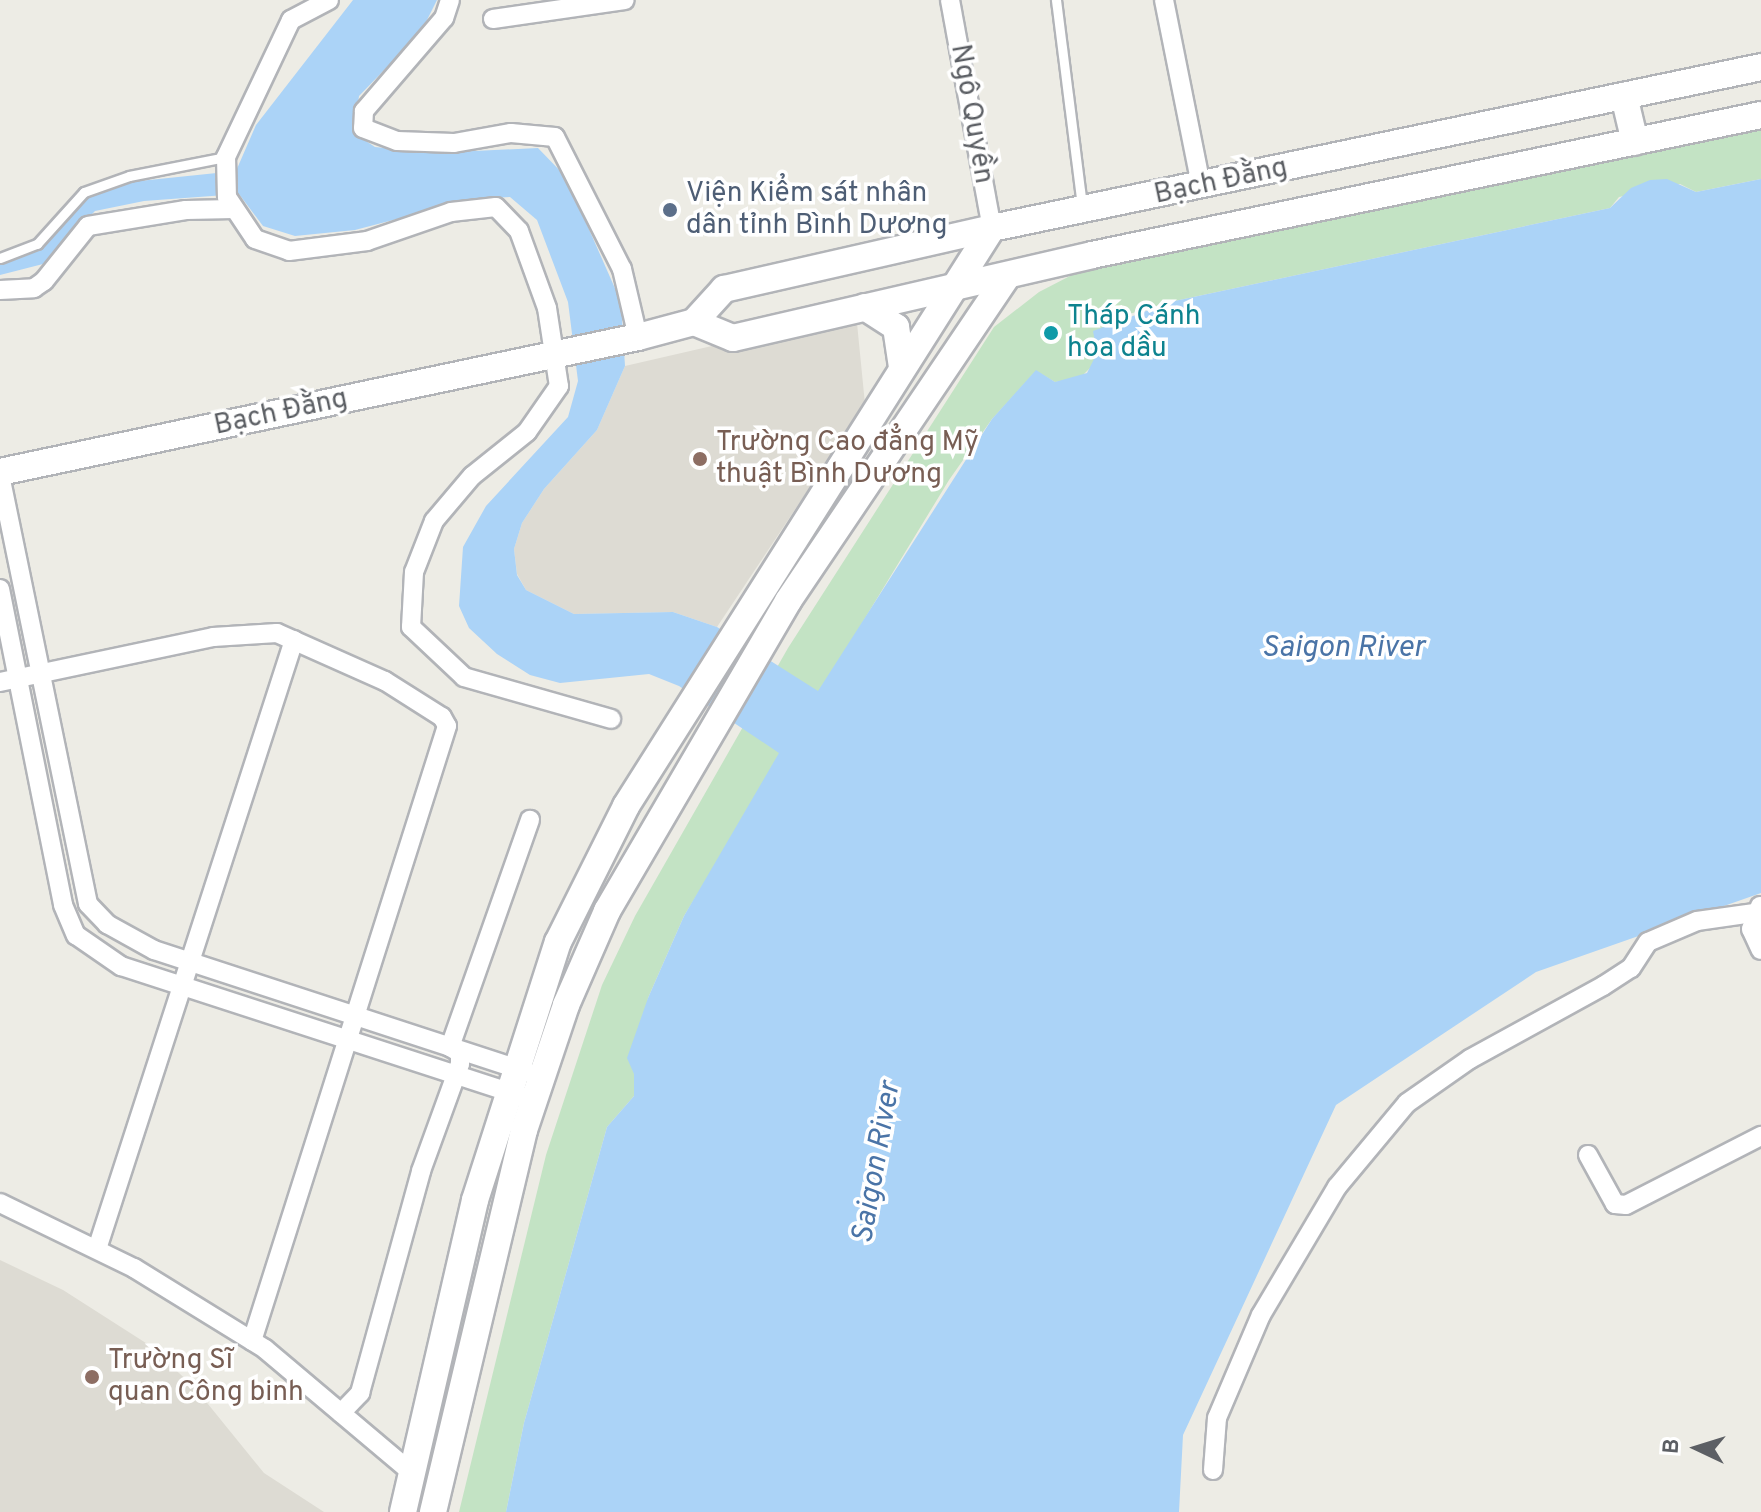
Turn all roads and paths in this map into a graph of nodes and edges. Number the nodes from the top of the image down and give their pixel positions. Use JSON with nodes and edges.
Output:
{"nodes":[{"id":1,"x":329,"y":0,"type":"edge"},
{"id":2,"x":450,"y":0,"type":"edge"},
{"id":3,"x":625,"y":0,"type":"edge"},
{"id":4,"x":950,"y":0,"type":"edge"},
{"id":5,"x":1056,"y":0,"type":"edge"},
{"id":6,"x":1164,"y":0,"type":"edge"},
{"id":7,"x":493,"y":19,"type":"dead end"},
{"id":8,"x":1761,"y":67,"type":"edge"},
{"id":9,"x":1624,"y":96,"type":"junction"},
{"id":10,"x":1761,"y":115,"type":"edge"},
{"id":11,"x":1635,"y":142,"type":"junction"},
{"id":12,"x":1350,"y":155,"type":"junction"},
{"id":13,"x":226,"y":162,"type":"junction"},
{"id":14,"x":1201,"y":186,"type":"junction"},
{"id":15,"x":1359,"y":200,"type":"junction"},
{"id":16,"x":230,"y":203,"type":"junction"},
{"id":17,"x":1082,"y":210,"type":"junction"},
{"id":18,"x":992,"y":228,"type":"junction"},
{"id":19,"x":1092,"y":255,"type":"junction"},
{"id":20,"x":0,"y":258,"type":"edge"},
{"id":21,"x":1008,"y":275,"type":"junction"},
{"id":22,"x":957,"y":286,"type":"junction"},
{"id":23,"x":0,"y":290,"type":"edge"},
{"id":24,"x":865,"y":307,"type":"junction"},
{"id":25,"x":694,"y":322,"type":"junction"},
{"id":26,"x":638,"y":337,"type":"junction"},
{"id":27,"x":559,"y":354,"type":"junction"},
{"id":28,"x":902,"y":367,"type":"junction"},
{"id":29,"x":0,"y":473,"type":"edge"},
{"id":30,"x":0,"y":589,"type":"edge"},
{"id":31,"x":294,"y":640,"type":"junction"},
{"id":32,"x":38,"y":675,"type":"junction"},
{"id":33,"x":9,"y":680,"type":"edge"},
{"id":34,"x":611,"y":719,"type":"dead end"},
{"id":35,"x":530,"y":820,"type":"dead end"},
{"id":36,"x":1757,"y":909,"type":"edge"},
{"id":37,"x":1761,"y":950,"type":"edge"},
{"id":38,"x":187,"y":961,"type":"junction"},
{"id":39,"x":180,"y":985,"type":"junction"},
{"id":40,"x":356,"y":1016,"type":"junction"},
{"id":41,"x":348,"y":1040,"type":"junction"},
{"id":42,"x":450,"y":1047,"type":"junction"},
{"id":43,"x":456,"y":1075,"type":"junction"},
{"id":44,"x":511,"y":1080,"type":"junction"},
{"id":45,"x":538,"y":1089,"type":"junction"},
{"id":46,"x":1761,"y":1136,"type":"edge"},
{"id":47,"x":1588,"y":1155,"type":"dead end"},
{"id":48,"x":0,"y":1203,"type":"edge"},
{"id":49,"x":97,"y":1249,"type":"junction"},
{"id":50,"x":252,"y":1341,"type":"junction"},
{"id":51,"x":341,"y":1413,"type":"junction"},
{"id":52,"x":1213,"y":1470,"type":"dead end"},
{"id":53,"x":411,"y":1472,"type":"junction"},
{"id":54,"x":403,"y":1512,"type":"edge"},
{"id":55,"x":433,"y":1512,"type":"edge"}],
"edges":[{"from":1,"to":13,"type":"street"},
{"from":2,"to":26,"type":"street"},
{"from":3,"to":7,"type":"street"},
{"from":4,"to":18,"type":"street","name":"Ngô Quyền"},
{"from":5,"to":17,"type":"lane"},
{"from":6,"to":14,"type":"street"},
{"from":8,"to":9,"type":"street","name":"Bạch Đằng"},
{"from":9,"to":11,"type":"street"},
{"from":9,"to":12,"type":"street","name":"Bạch Đằng"},
{"from":10,"to":11,"type":"street","name":"Bạch Đằng"},
{"from":11,"to":15,"type":"street","name":"Bạch Đằng"},
{"from":12,"to":14,"type":"street","name":"Bạch Đằng"},
{"from":12,"to":15,"type":"street"},
{"from":13,"to":16,"type":"street"},
{"from":13,"to":20,"type":"lane"},
{"from":14,"to":17,"type":"street","name":"Bạch Đằng"},
{"from":15,"to":19,"type":"street","name":"Bạch Đằng"},
{"from":16,"to":23,"type":"street"},
{"from":16,"to":27,"type":"street"},
{"from":17,"to":18,"type":"street","name":"Bạch Đằng"},
{"from":17,"to":19,"type":"street"},
{"from":18,"to":21,"type":"street"},
{"from":18,"to":22,"type":"street"},
{"from":18,"to":25,"type":"street","name":"Bạch Đằng"},
{"from":19,"to":21,"type":"street","name":"Bạch Đằng"},
{"from":21,"to":22,"type":"street","name":"Bạch Đằng"},
{"from":21,"to":45,"type":"street"},
{"from":22,"to":24,"type":"street","name":"Bạch Đằng"},
{"from":22,"to":28,"type":"street"},
{"from":24,"to":25,"type":"street","name":"Bạch Đằng"},
{"from":24,"to":28,"type":"street"},
{"from":25,"to":26,"type":"street"},
{"from":26,"to":27,"type":"street","name":"Bạch Đằng"},
{"from":27,"to":29,"type":"street","name":"Bạch Đằng"},
{"from":27,"to":34,"type":"street"},
{"from":28,"to":44,"type":"street"},
{"from":29,"to":32,"type":"street"},
{"from":30,"to":33,"type":"street"},
{"from":31,"to":32,"type":"street"},
{"from":31,"to":38,"type":"street"},
{"from":31,"to":40,"type":"street"},
{"from":32,"to":33,"type":"street"},
{"from":32,"to":38,"type":"street"},
{"from":33,"to":39,"type":"street"},
{"from":35,"to":42,"type":"street"},
{"from":36,"to":37,"type":"street"},
{"from":36,"to":52,"type":"street"},
{"from":38,"to":39,"type":"street"},
{"from":38,"to":40,"type":"street"},
{"from":39,"to":41,"type":"street"},
{"from":39,"to":49,"type":"street"},
{"from":40,"to":41,"type":"street"},
{"from":40,"to":42,"type":"street"},
{"from":41,"to":43,"type":"street"},
{"from":41,"to":50,"type":"street"},
{"from":42,"to":43,"type":"street"},
{"from":42,"to":44,"type":"street"},
{"from":43,"to":44,"type":"street"},
{"from":43,"to":51,"type":"street"},
{"from":44,"to":45,"type":"street"},
{"from":44,"to":53,"type":"street"},
{"from":45,"to":55,"type":"street"},
{"from":46,"to":47,"type":"street"},
{"from":48,"to":49,"type":"street"},
{"from":49,"to":50,"type":"street"},
{"from":50,"to":51,"type":"street"},
{"from":51,"to":53,"type":"street"},
{"from":53,"to":54,"type":"street"}]}
